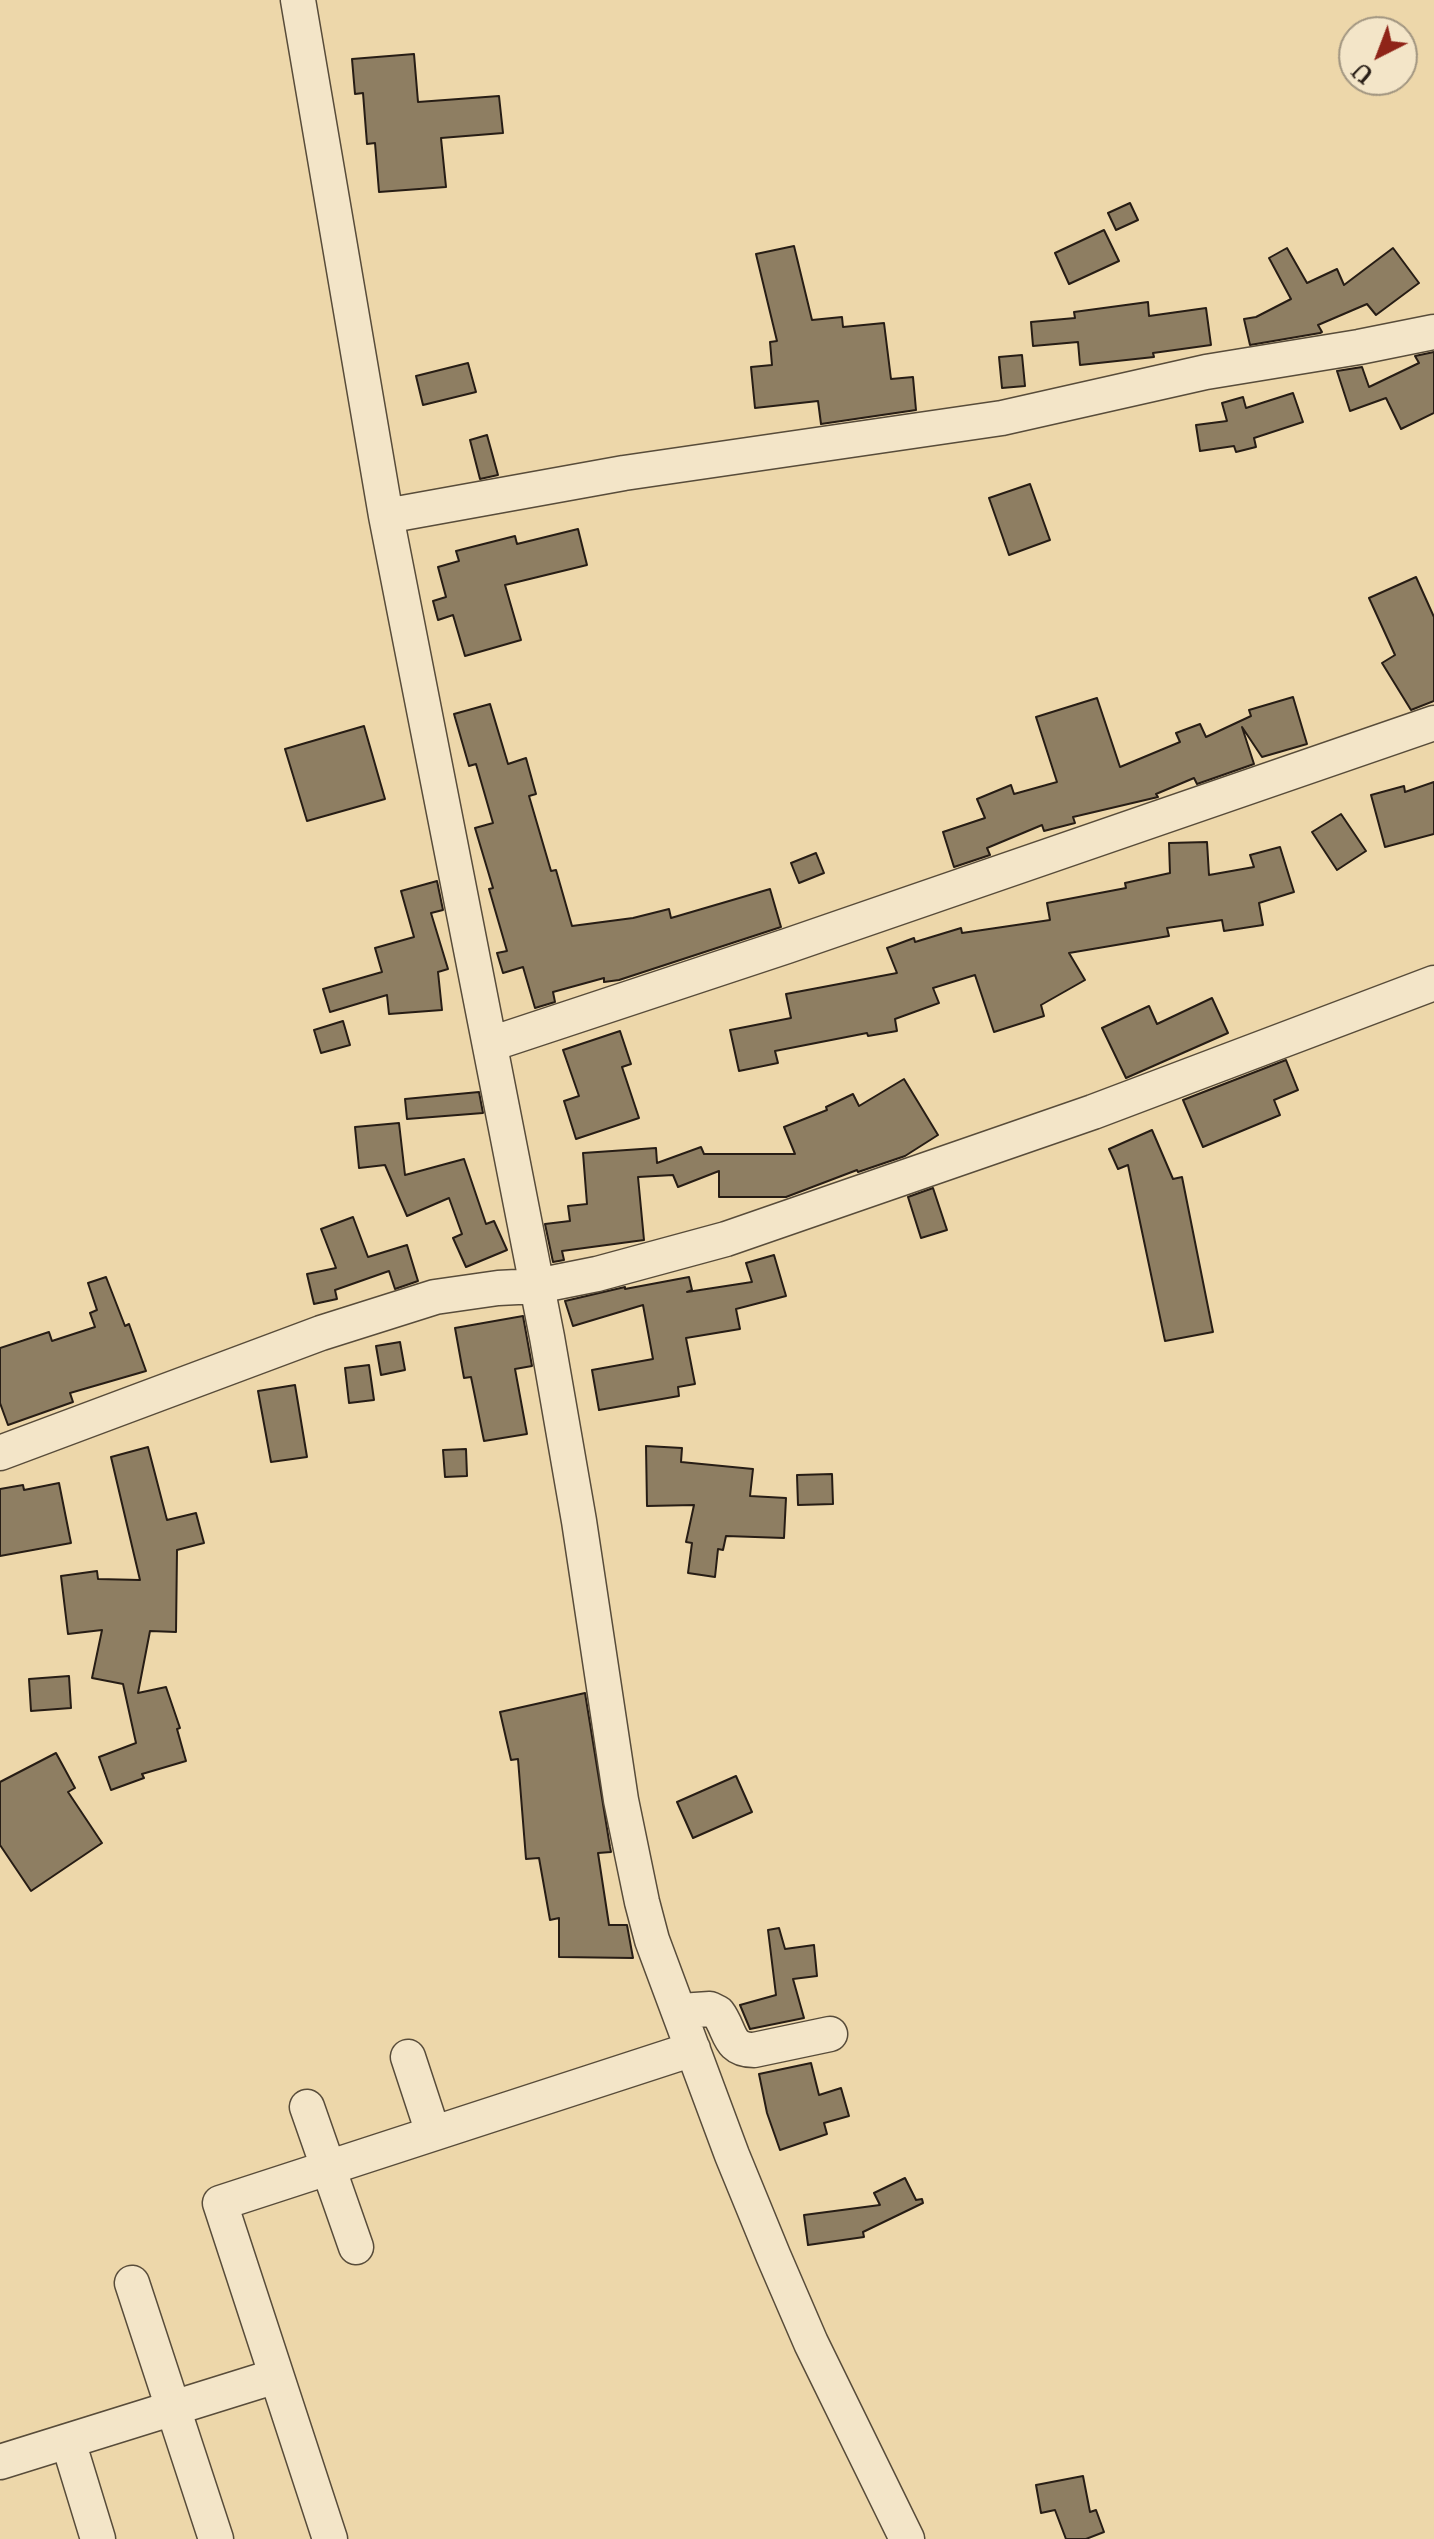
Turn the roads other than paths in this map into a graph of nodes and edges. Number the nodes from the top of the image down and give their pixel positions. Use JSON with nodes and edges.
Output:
{"nodes":[{"id":1,"x":298,"y":0,"type":"edge"},
{"id":2,"x":1434,"y":332,"type":"edge"},
{"id":3,"x":386,"y":516,"type":"junction"},
{"id":4,"x":1434,"y":723,"type":"edge"},
{"id":5,"x":1434,"y":983,"type":"edge"},
{"id":6,"x":491,"y":1044,"type":"junction"},
{"id":7,"x":537,"y":1286,"type":"junction"},
{"id":8,"x":0,"y":1453,"type":"edge"},
{"id":9,"x":680,"y":2011,"type":"junction"},
{"id":10,"x":830,"y":2034,"type":"dead end"},
{"id":11,"x":693,"y":2049,"type":"junction"},
{"id":12,"x":408,"y":2057,"type":"dead end"},
{"id":13,"x":307,"y":2107,"type":"dead end"},
{"id":14,"x":433,"y":2133,"type":"junction"},
{"id":15,"x":328,"y":2168,"type":"junction"},
{"id":16,"x":356,"y":2247,"type":"dead end"},
{"id":17,"x":132,"y":2283,"type":"dead end"},
{"id":18,"x":276,"y":2376,"type":"junction"},
{"id":19,"x":173,"y":2409,"type":"junction"},
{"id":20,"x":68,"y":2441,"type":"junction"},
{"id":21,"x":0,"y":2462,"type":"edge"},
{"id":22,"x":98,"y":2539,"type":"edge"},
{"id":23,"x":216,"y":2539,"type":"edge"},
{"id":24,"x":330,"y":2539,"type":"edge"},
{"id":25,"x":907,"y":2539,"type":"edge"}],
"edges":[{"from":1,"to":3,"type":"street"},
{"from":2,"to":3,"type":"street"},
{"from":3,"to":6,"type":"street"},
{"from":4,"to":6,"type":"street"},
{"from":5,"to":7,"type":"street"},
{"from":6,"to":7,"type":"street"},
{"from":7,"to":8,"type":"street"},
{"from":7,"to":9,"type":"street"},
{"from":9,"to":10,"type":"street"},
{"from":9,"to":11,"type":"street"},
{"from":11,"to":14,"type":"street"},
{"from":11,"to":25,"type":"street"},
{"from":12,"to":14,"type":"street"},
{"from":13,"to":15,"type":"street"},
{"from":14,"to":15,"type":"street"},
{"from":15,"to":16,"type":"street"},
{"from":15,"to":18,"type":"street"},
{"from":17,"to":19,"type":"street"},
{"from":18,"to":19,"type":"street"},
{"from":18,"to":24,"type":"street"},
{"from":19,"to":20,"type":"street"},
{"from":19,"to":23,"type":"street"},
{"from":20,"to":21,"type":"street"},
{"from":20,"to":22,"type":"street"}]}
